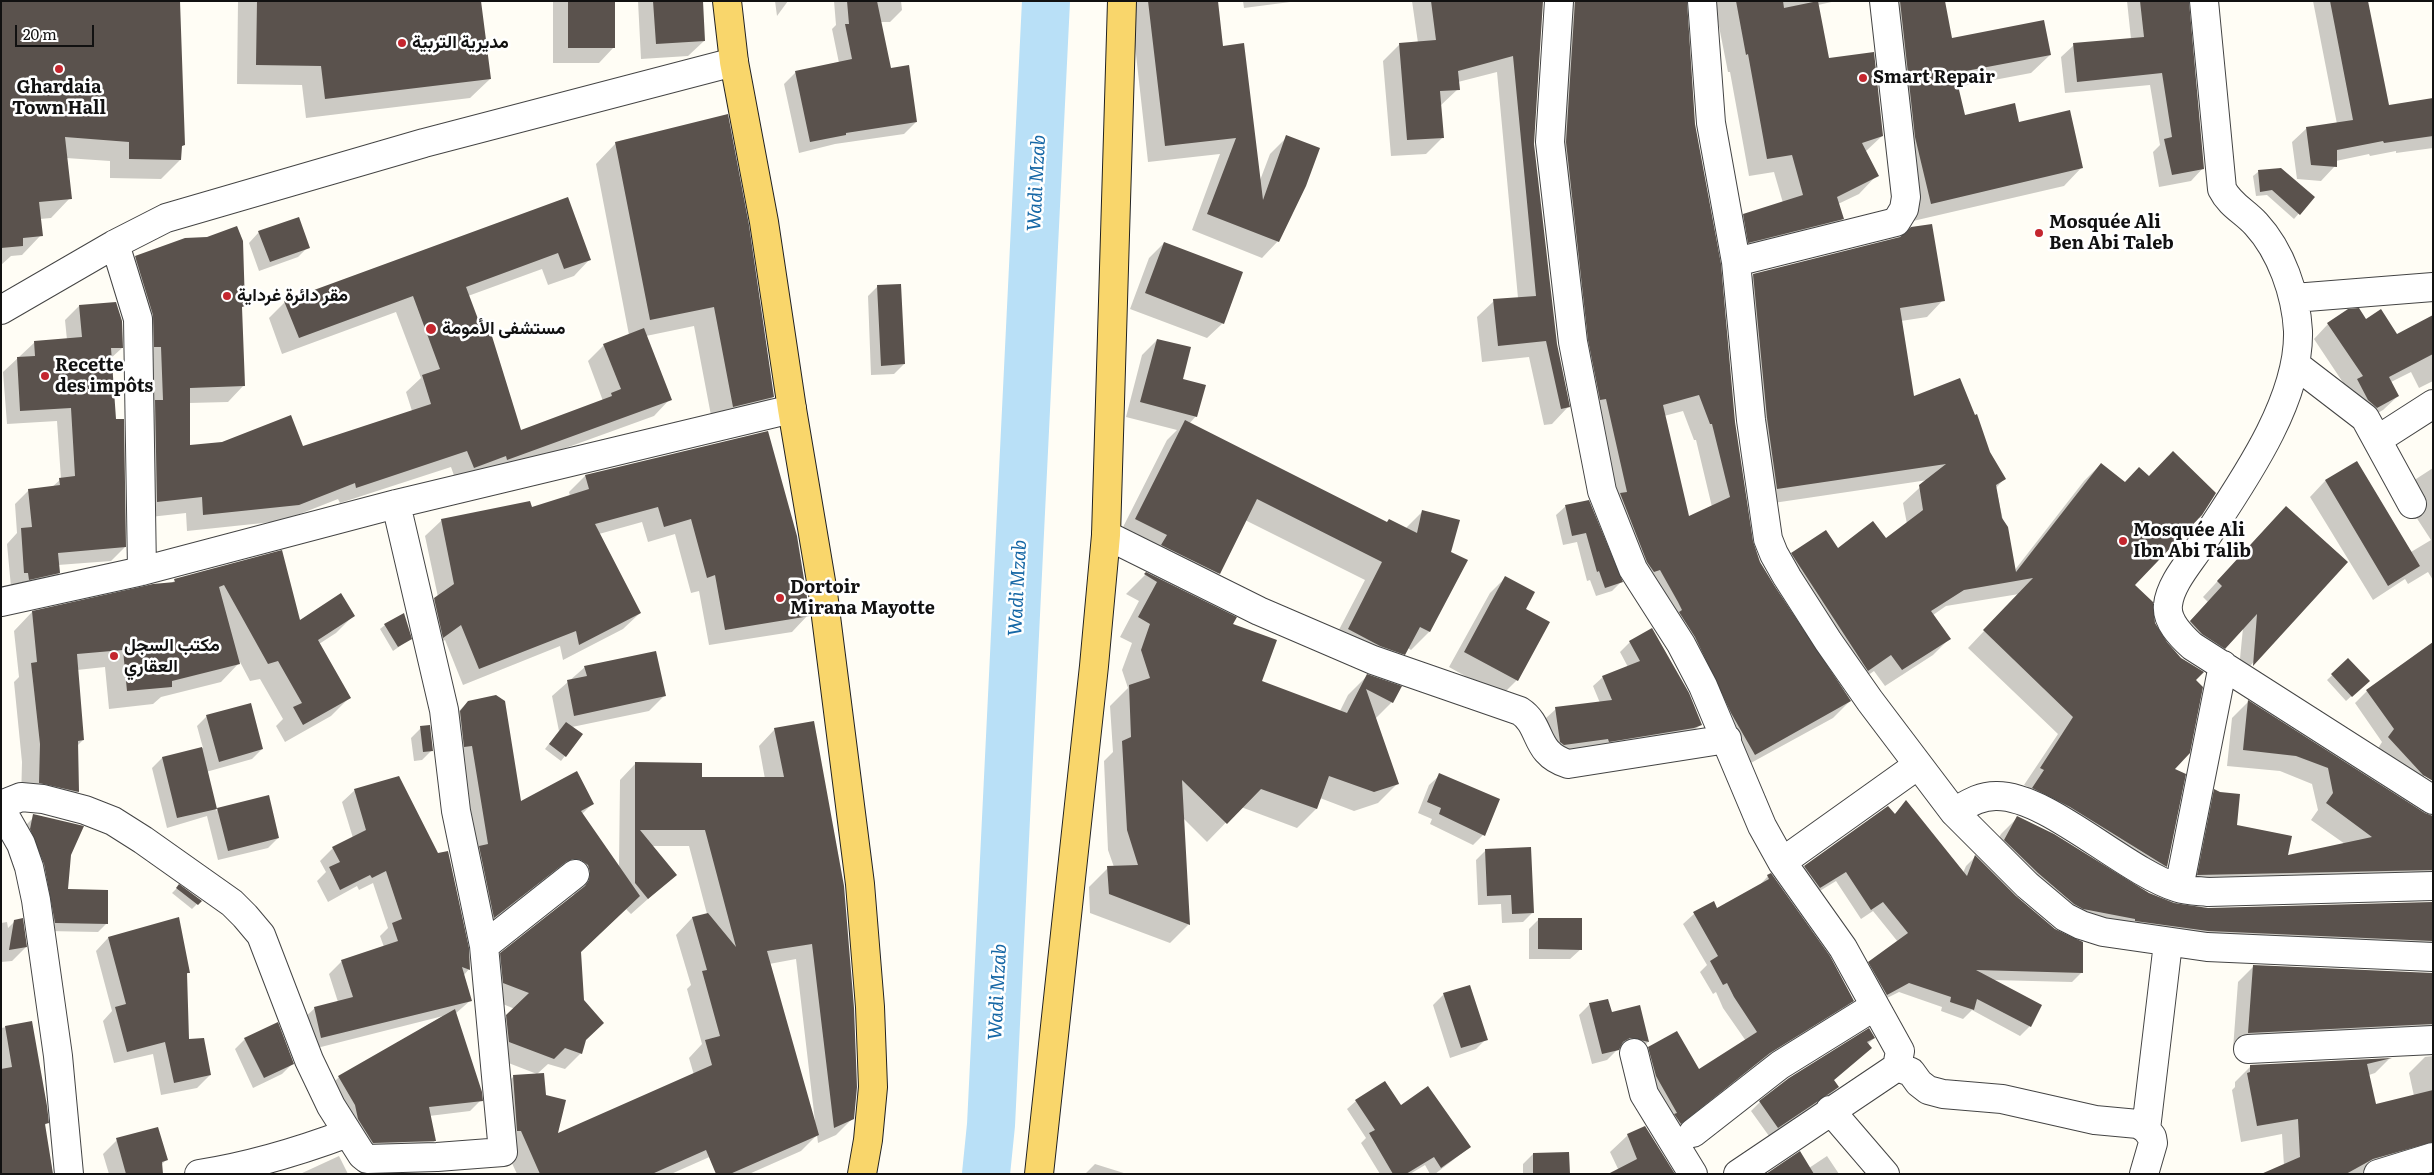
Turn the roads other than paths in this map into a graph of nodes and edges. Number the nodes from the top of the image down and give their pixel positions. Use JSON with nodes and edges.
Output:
{"nodes":[{"id":1,"x":727,"y":1,"type":"edge"},
{"id":2,"x":1122,"y":1,"type":"edge"},
{"id":3,"x":1559,"y":1,"type":"edge"},
{"id":4,"x":1702,"y":1,"type":"edge"},
{"id":5,"x":1884,"y":1,"type":"edge"},
{"id":6,"x":2204,"y":1,"type":"edge"},
{"id":7,"x":734,"y":62,"type":"junction"},
{"id":8,"x":116,"y":244,"type":"junction"},
{"id":9,"x":1736,"y":262,"type":"junction"},
{"id":10,"x":2433,"y":286,"type":"edge"},
{"id":11,"x":2294,"y":298,"type":"junction"},
{"id":12,"x":1,"y":310,"type":"edge"},
{"id":13,"x":2296,"y":365,"type":"junction"},
{"id":14,"x":2433,"y":404,"type":"edge"},
{"id":15,"x":792,"y":409,"type":"junction"},
{"id":16,"x":2377,"y":440,"type":"junction"},
{"id":17,"x":396,"y":504,"type":"junction"},
{"id":18,"x":2412,"y":504,"type":"dead end"},
{"id":19,"x":1106,"y":535,"type":"junction"},
{"id":20,"x":142,"y":571,"type":"junction"},
{"id":21,"x":1,"y":602,"type":"edge"},
{"id":22,"x":2223,"y":666,"type":"junction"},
{"id":23,"x":1726,"y":739,"type":"junction"},
{"id":24,"x":1918,"y":765,"type":"junction"},
{"id":25,"x":2429,"y":791,"type":"edge"},
{"id":26,"x":1,"y":804,"type":"edge"},
{"id":27,"x":1,"y":809,"type":"edge"},
{"id":28,"x":1954,"y":812,"type":"junction"},
{"id":29,"x":1782,"y":862,"type":"junction"},
{"id":30,"x":576,"y":874,"type":"dead end"},
{"id":31,"x":2433,"y":886,"type":"edge"},
{"id":32,"x":2179,"y":888,"type":"junction"},
{"id":33,"x":2168,"y":943,"type":"junction"},
{"id":34,"x":484,"y":946,"type":"junction"},
{"id":35,"x":2433,"y":957,"type":"edge"},
{"id":36,"x":1875,"y":1006,"type":"junction"},
{"id":37,"x":2433,"y":1040,"type":"edge"},
{"id":38,"x":2248,"y":1049,"type":"dead end"},
{"id":39,"x":1634,"y":1053,"type":"dead end"},
{"id":40,"x":1896,"y":1066,"type":"junction"},
{"id":41,"x":1830,"y":1110,"type":"junction"},
{"id":42,"x":2146,"y":1128,"type":"junction"},
{"id":43,"x":348,"y":1133,"type":"junction"},
{"id":44,"x":1694,"y":1133,"type":"dead end"},
{"id":45,"x":2433,"y":1157,"type":"edge"},
{"id":46,"x":69,"y":1174,"type":"edge"},
{"id":47,"x":199,"y":1174,"type":"edge"},
{"id":48,"x":862,"y":1174,"type":"edge"},
{"id":49,"x":1039,"y":1174,"type":"edge"},
{"id":50,"x":1693,"y":1174,"type":"edge"},
{"id":51,"x":1738,"y":1174,"type":"edge"},
{"id":52,"x":1885,"y":1174,"type":"edge"},
{"id":53,"x":2144,"y":1174,"type":"edge"},
{"id":54,"x":2378,"y":1174,"type":"edge"}],
"edges":[{"from":1,"to":7,"type":"main road"},
{"from":2,"to":19,"type":"main road"},
{"from":3,"to":23,"type":"street"},
{"from":4,"to":9,"type":"street"},
{"from":5,"to":9,"type":"street"},
{"from":6,"to":11,"type":"street"},
{"from":7,"to":8,"type":"street"},
{"from":7,"to":15,"type":"main road"},
{"from":8,"to":12,"type":"street"},
{"from":8,"to":20,"type":"street"},
{"from":9,"to":24,"type":"street"},
{"from":10,"to":11,"type":"street"},
{"from":11,"to":13,"type":"street"},
{"from":13,"to":16,"type":"street"},
{"from":13,"to":22,"type":"street"},
{"from":14,"to":16,"type":"street"},
{"from":15,"to":17,"type":"street"},
{"from":15,"to":48,"type":"main road"},
{"from":16,"to":18,"type":"street"},
{"from":17,"to":20,"type":"street"},
{"from":17,"to":34,"type":"street"},
{"from":19,"to":23,"type":"street"},
{"from":19,"to":49,"type":"main road"},
{"from":20,"to":21,"type":"street"},
{"from":22,"to":25,"type":"street"},
{"from":22,"to":32,"type":"street"},
{"from":23,"to":29,"type":"street"},
{"from":24,"to":28,"type":"street"},
{"from":24,"to":29,"type":"street"},
{"from":26,"to":43,"type":"street"},
{"from":27,"to":46,"type":"street"},
{"from":28,"to":32,"type":"street"},
{"from":28,"to":33,"type":"street"},
{"from":29,"to":36,"type":"street"},
{"from":30,"to":34,"type":"street"},
{"from":31,"to":32,"type":"street"},
{"from":33,"to":35,"type":"street"},
{"from":33,"to":42,"type":"street"},
{"from":34,"to":43,"type":"street"},
{"from":36,"to":40,"type":"street"},
{"from":36,"to":44,"type":"street"},
{"from":37,"to":38,"type":"street"},
{"from":39,"to":50,"type":"street"},
{"from":40,"to":41,"type":"street"},
{"from":40,"to":42,"type":"street"},
{"from":41,"to":51,"type":"street"},
{"from":41,"to":52,"type":"street"},
{"from":42,"to":53,"type":"street"},
{"from":43,"to":47,"type":"street"},
{"from":45,"to":54,"type":"street"}]}
